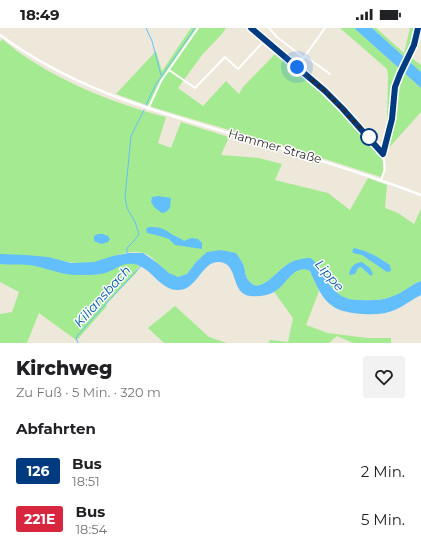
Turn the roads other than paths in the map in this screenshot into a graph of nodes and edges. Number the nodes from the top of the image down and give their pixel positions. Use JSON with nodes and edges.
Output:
{"nodes":[{"id":1,"x":198,"y":28,"type":"edge"},
{"id":2,"x":250,"y":28,"type":"edge"},
{"id":3,"x":269,"y":28,"type":"edge"},
{"id":4,"x":325,"y":28,"type":"edge"},
{"id":5,"x":418,"y":28,"type":"edge"},
{"id":6,"x":0,"y":35,"type":"edge"},
{"id":7,"x":264,"y":41,"type":"junction"},
{"id":8,"x":305,"y":57,"type":"junction"},
{"id":9,"x":297,"y":67,"type":"junction"},
{"id":10,"x":169,"y":70,"type":"junction"},
{"id":11,"x":330,"y":74,"type":"dead end"},
{"id":12,"x":148,"y":109,"type":"junction"},
{"id":13,"x":383,"y":154,"type":"junction"},
{"id":14,"x":381,"y":180,"type":"junction"},
{"id":15,"x":421,"y":195,"type":"edge"}],
"edges":[{"from":1,"to":10,"type":"street"},
{"from":2,"to":7,"type":"street"},
{"from":3,"to":8,"type":"street"},
{"from":4,"to":8,"type":"street"},
{"from":5,"to":13,"type":"street"},
{"from":6,"to":12,"type":"main road","name":"Hammer Straße"},
{"from":7,"to":9,"type":"street"},
{"from":7,"to":10,"type":"street"},
{"from":8,"to":9,"type":"street"},
{"from":8,"to":11,"type":"street"},
{"from":9,"to":13,"type":"street"},
{"from":10,"to":12,"type":"street"},
{"from":12,"to":14,"type":"main road","name":"Hammer Straße"},
{"from":13,"to":14,"type":"street"},
{"from":14,"to":15,"type":"main road","name":"Hammer Straße"}]}
